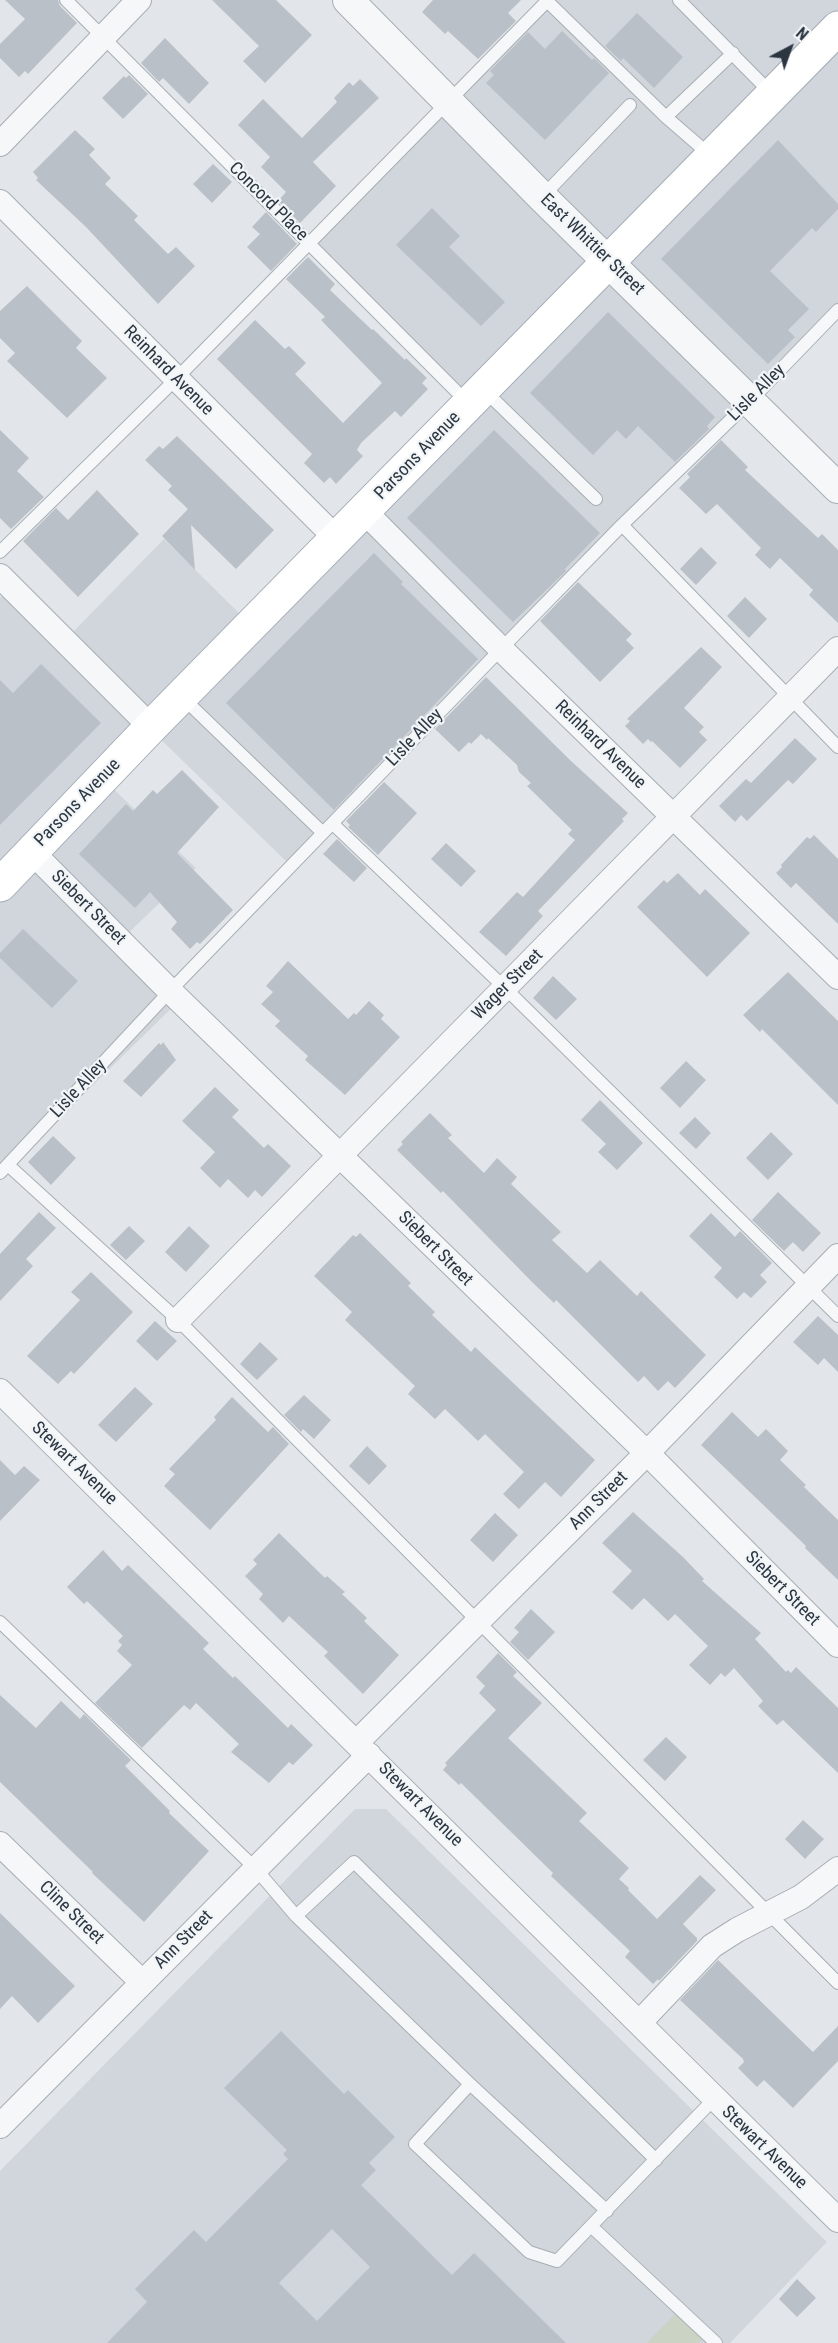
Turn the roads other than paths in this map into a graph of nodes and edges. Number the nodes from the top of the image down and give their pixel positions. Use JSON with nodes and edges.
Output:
{"nodes":[{"id":1,"x":66,"y":0,"type":"edge"},
{"id":2,"x":139,"y":0,"type":"edge"},
{"id":3,"x":348,"y":0,"type":"edge"},
{"id":4,"x":547,"y":0,"type":"edge"},
{"id":5,"x":678,"y":0,"type":"edge"},
{"id":6,"x":838,"y":28,"type":"edge"},
{"id":7,"x":104,"y":38,"type":"junction"},
{"id":8,"x":733,"y":53,"type":"junction"},
{"id":9,"x":773,"y":95,"type":"junction"},
{"id":10,"x":448,"y":102,"type":"junction"},
{"id":11,"x":630,"y":105,"type":"dead end"},
{"id":12,"x":666,"y":117,"type":"junction"},
{"id":13,"x":0,"y":144,"type":"edge"},
{"id":14,"x":712,"y":156,"type":"junction"},
{"id":15,"x":542,"y":197,"type":"junction"},
{"id":16,"x":0,"y":202,"type":"edge"},
{"id":17,"x":309,"y":243,"type":"junction"},
{"id":18,"x":608,"y":262,"type":"junction"},
{"id":19,"x":838,"y":310,"type":"edge"},
{"id":20,"x":176,"y":379,"type":"junction"},
{"id":21,"x":476,"y":397,"type":"junction"},
{"id":22,"x":751,"y":400,"type":"junction"},
{"id":23,"x":838,"y":488,"type":"edge"},
{"id":24,"x":596,"y":499,"type":"dead end"},
{"id":25,"x":364,"y":511,"type":"junction"},
{"id":26,"x":621,"y":525,"type":"junction"},
{"id":27,"x":337,"y":539,"type":"junction"},
{"id":28,"x":0,"y":552,"type":"edge"},
{"id":29,"x":3,"y":585,"type":"edge"},
{"id":30,"x":501,"y":649,"type":"junction"},
{"id":31,"x":838,"y":649,"type":"edge"},
{"id":32,"x":182,"y":696,"type":"junction"},
{"id":33,"x":790,"y":698,"type":"junction"},
{"id":34,"x":151,"y":727,"type":"junction"},
{"id":35,"x":838,"y":747,"type":"edge"},
{"id":36,"x":674,"y":818,"type":"junction"},
{"id":37,"x":333,"y":824,"type":"junction"},
{"id":38,"x":323,"y":834,"type":"junction"},
{"id":39,"x":32,"y":852,"type":"junction"},
{"id":40,"x":0,"y":885,"type":"edge"},
{"id":41,"x":838,"y":977,"type":"edge"},
{"id":42,"x":505,"y":988,"type":"junction"},
{"id":43,"x":170,"y":991,"type":"junction"},
{"id":44,"x":341,"y":1155,"type":"junction"},
{"id":45,"x":4,"y":1169,"type":"edge"},
{"id":46,"x":838,"y":1256,"type":"edge"},
{"id":47,"x":808,"y":1287,"type":"junction"},
{"id":48,"x":838,"y":1316,"type":"edge"},
{"id":49,"x":178,"y":1320,"type":"junction"},
{"id":50,"x":0,"y":1391,"type":"edge"},
{"id":51,"x":646,"y":1453,"type":"junction"},
{"id":52,"x":478,"y":1623,"type":"junction"},
{"id":53,"x":3,"y":1629,"type":"edge"},
{"id":54,"x":838,"y":1645,"type":"edge"},
{"id":55,"x":363,"y":1748,"type":"junction"},
{"id":56,"x":0,"y":1844,"type":"edge"},
{"id":57,"x":255,"y":1868,"type":"junction"},
{"id":58,"x":838,"y":1869,"type":"edge"},
{"id":59,"x":768,"y":1914,"type":"junction"},
{"id":60,"x":296,"y":1916,"type":"junction"},
{"id":61,"x":142,"y":1982,"type":"junction"},
{"id":62,"x":838,"y":1983,"type":"edge"},
{"id":63,"x":640,"y":2022,"type":"junction"},
{"id":64,"x":470,"y":2084,"type":"junction"},
{"id":65,"x":714,"y":2100,"type":"junction"},
{"id":66,"x":4,"y":2113,"type":"edge"},
{"id":67,"x":656,"y":2160,"type":"junction"},
{"id":68,"x":607,"y":2211,"type":"junction"},
{"id":69,"x":838,"y":2220,"type":"edge"},
{"id":70,"x":592,"y":2227,"type":"junction"},
{"id":71,"x":716,"y":2343,"type":"edge"}],
"edges":[{"from":1,"to":7,"type":"lane","name":"Concord Place"},
{"from":2,"to":7,"type":"street"},
{"from":3,"to":10,"type":"street","name":"East Whittier Street"},
{"from":4,"to":10,"type":"lane"},
{"from":4,"to":12,"type":"lane"},
{"from":5,"to":8,"type":"lane"},
{"from":6,"to":9,"type":"main road","name":"Parsons Avenue"},
{"from":7,"to":13,"type":"street"},
{"from":7,"to":17,"type":"lane","name":"Concord Place"},
{"from":8,"to":9,"type":"lane"},
{"from":8,"to":12,"type":"lane"},
{"from":9,"to":14,"type":"main road","name":"Parsons Avenue"},
{"from":10,"to":15,"type":"street","name":"East Whittier Street"},
{"from":10,"to":17,"type":"lane"},
{"from":11,"to":15,"type":"lane"},
{"from":12,"to":14,"type":"lane"},
{"from":14,"to":18,"type":"main road","name":"Parsons Avenue"},
{"from":15,"to":18,"type":"street","name":"East Whittier Street"},
{"from":16,"to":20,"type":"street","name":"Reinhard Avenue"},
{"from":17,"to":20,"type":"lane"},
{"from":17,"to":21,"type":"lane","name":"Concord Place"},
{"from":18,"to":21,"type":"main road","name":"Parsons Avenue"},
{"from":18,"to":22,"type":"street","name":"East Whittier Street"},
{"from":19,"to":22,"type":"lane","name":"Lisle Alley"},
{"from":20,"to":27,"type":"street","name":"Reinhard Avenue"},
{"from":20,"to":28,"type":"lane"},
{"from":21,"to":24,"type":"lane","name":"Concord Place"},
{"from":21,"to":25,"type":"main road","name":"Parsons Avenue"},
{"from":22,"to":23,"type":"street","name":"East Whittier Street"},
{"from":22,"to":26,"type":"lane","name":"Lisle Alley"},
{"from":25,"to":27,"type":"main road","name":"Parsons Avenue"},
{"from":25,"to":30,"type":"street","name":"Reinhard Avenue"},
{"from":26,"to":30,"type":"lane","name":"Lisle Alley"},
{"from":26,"to":33,"type":"lane"},
{"from":27,"to":32,"type":"main road","name":"Parsons Avenue"},
{"from":29,"to":34,"type":"street"},
{"from":30,"to":36,"type":"street","name":"Reinhard Avenue"},
{"from":30,"to":37,"type":"lane","name":"Lisle Alley"},
{"from":31,"to":33,"type":"street","name":"Wager Street"},
{"from":32,"to":34,"type":"main road","name":"Parsons Avenue"},
{"from":32,"to":38,"type":"lane"},
{"from":33,"to":35,"type":"lane"},
{"from":33,"to":36,"type":"street","name":"Wager Street"},
{"from":34,"to":39,"type":"main road","name":"Parsons Avenue"},
{"from":36,"to":41,"type":"street","name":"Reinhard Avenue"},
{"from":36,"to":42,"type":"street","name":"Wager Street"},
{"from":37,"to":38,"type":"lane","name":"Lisle Alley"},
{"from":37,"to":42,"type":"lane"},
{"from":38,"to":43,"type":"lane","name":"Lisle Alley"},
{"from":39,"to":40,"type":"main road","name":"Parsons Avenue"},
{"from":39,"to":43,"type":"street","name":"Siebert Street"},
{"from":42,"to":44,"type":"street","name":"Wager Street"},
{"from":42,"to":47,"type":"lane"},
{"from":43,"to":44,"type":"street","name":"Siebert Street"},
{"from":43,"to":45,"type":"lane","name":"Lisle Alley"},
{"from":44,"to":49,"type":"street","name":"Wager Street"},
{"from":44,"to":51,"type":"street","name":"Siebert Street"},
{"from":45,"to":49,"type":"lane"},
{"from":46,"to":47,"type":"street","name":"Ann Street"},
{"from":47,"to":48,"type":"lane"},
{"from":47,"to":51,"type":"street","name":"Ann Street"},
{"from":49,"to":52,"type":"lane"},
{"from":50,"to":55,"type":"street","name":"Stewart Avenue"},
{"from":51,"to":52,"type":"street","name":"Ann Street"},
{"from":51,"to":54,"type":"street","name":"Siebert Street"},
{"from":52,"to":55,"type":"street","name":"Ann Street"},
{"from":52,"to":59,"type":"lane"},
{"from":53,"to":57,"type":"lane"},
{"from":55,"to":57,"type":"street","name":"Ann Street"},
{"from":55,"to":63,"type":"street","name":"Stewart Avenue"},
{"from":56,"to":61,"type":"street","name":"Cline Street"},
{"from":57,"to":60,"type":"lane"},
{"from":57,"to":61,"type":"street","name":"Ann Street"},
{"from":58,"to":59,"type":"street"},
{"from":59,"to":62,"type":"lane"},
{"from":59,"to":63,"type":"street"},
{"from":60,"to":64,"type":"lane"},
{"from":60,"to":67,"type":"lane"},
{"from":61,"to":66,"type":"street","name":"Ann Street"},
{"from":63,"to":65,"type":"street","name":"Stewart Avenue"},
{"from":64,"to":68,"type":"lane"},
{"from":64,"to":70,"type":"lane"},
{"from":65,"to":67,"type":"lane"},
{"from":65,"to":69,"type":"street","name":"Stewart Avenue"},
{"from":67,"to":68,"type":"lane"},
{"from":68,"to":70,"type":"lane"},
{"from":70,"to":71,"type":"lane"}]}
